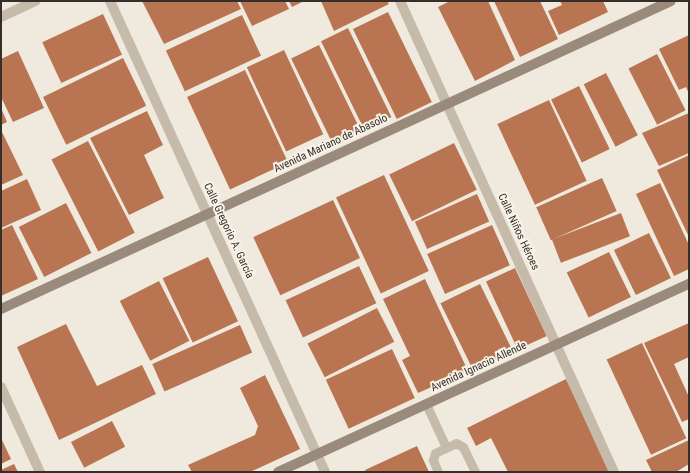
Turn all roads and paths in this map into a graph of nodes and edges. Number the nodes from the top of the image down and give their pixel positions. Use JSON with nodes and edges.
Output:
{"nodes":[{"id":1,"x":36,"y":1,"type":"edge"},
{"id":2,"x":110,"y":1,"type":"edge"},
{"id":3,"x":400,"y":1,"type":"edge"},
{"id":4,"x":671,"y":1,"type":"edge"},
{"id":5,"x":1,"y":17,"type":"edge"},
{"id":6,"x":446,"y":104,"type":"junction"},
{"id":7,"x":207,"y":214,"type":"junction"},
{"id":8,"x":689,"y":284,"type":"edge"},
{"id":9,"x":1,"y":309,"type":"edge"},
{"id":10,"x":556,"y":345,"type":"junction"},
{"id":11,"x":1,"y":387,"type":"edge"},
{"id":12,"x":426,"y":404,"type":"junction"},
{"id":13,"x":446,"y":447,"type":"junction"},
{"id":14,"x":317,"y":454,"type":"junction"},
{"id":15,"x":40,"y":472,"type":"edge"},
{"id":16,"x":278,"y":472,"type":"edge"},
{"id":17,"x":325,"y":472,"type":"edge"},
{"id":18,"x":438,"y":472,"type":"edge"},
{"id":19,"x":475,"y":472,"type":"edge"},
{"id":20,"x":614,"y":472,"type":"edge"}],
"edges":[{"from":1,"to":5,"type":"street"},
{"from":2,"to":7,"type":"street","name":"Calle Gregorio A. García"},
{"from":3,"to":6,"type":"street","name":"Calle Niños Héroes"},
{"from":4,"to":6,"type":"street","name":"Avenida Mariano de Abasolo"},
{"from":6,"to":7,"type":"street","name":"Avenida Mariano de Abasolo"},
{"from":6,"to":10,"type":"street","name":"Calle Niños Héroes"},
{"from":7,"to":9,"type":"street","name":"Avenida Mariano de Abasolo"},
{"from":7,"to":14,"type":"street","name":"Calle Gregorio A. García"},
{"from":8,"to":10,"type":"street","name":"Avenida Ignacio Allende"},
{"from":10,"to":12,"type":"street","name":"Avenida Ignacio Allende"},
{"from":10,"to":20,"type":"street","name":"Calle Niños Héroes"},
{"from":11,"to":15,"type":"street"},
{"from":12,"to":13,"type":"lane"},
{"from":12,"to":14,"type":"street","name":"Avenida Ignacio Allende"},
{"from":13,"to":18,"type":"lane"},
{"from":13,"to":19,"type":"lane"},
{"from":14,"to":16,"type":"street","name":"Avenida Ignacio Allende"},
{"from":14,"to":17,"type":"street","name":"Calle Gregorio A. García"}]}
